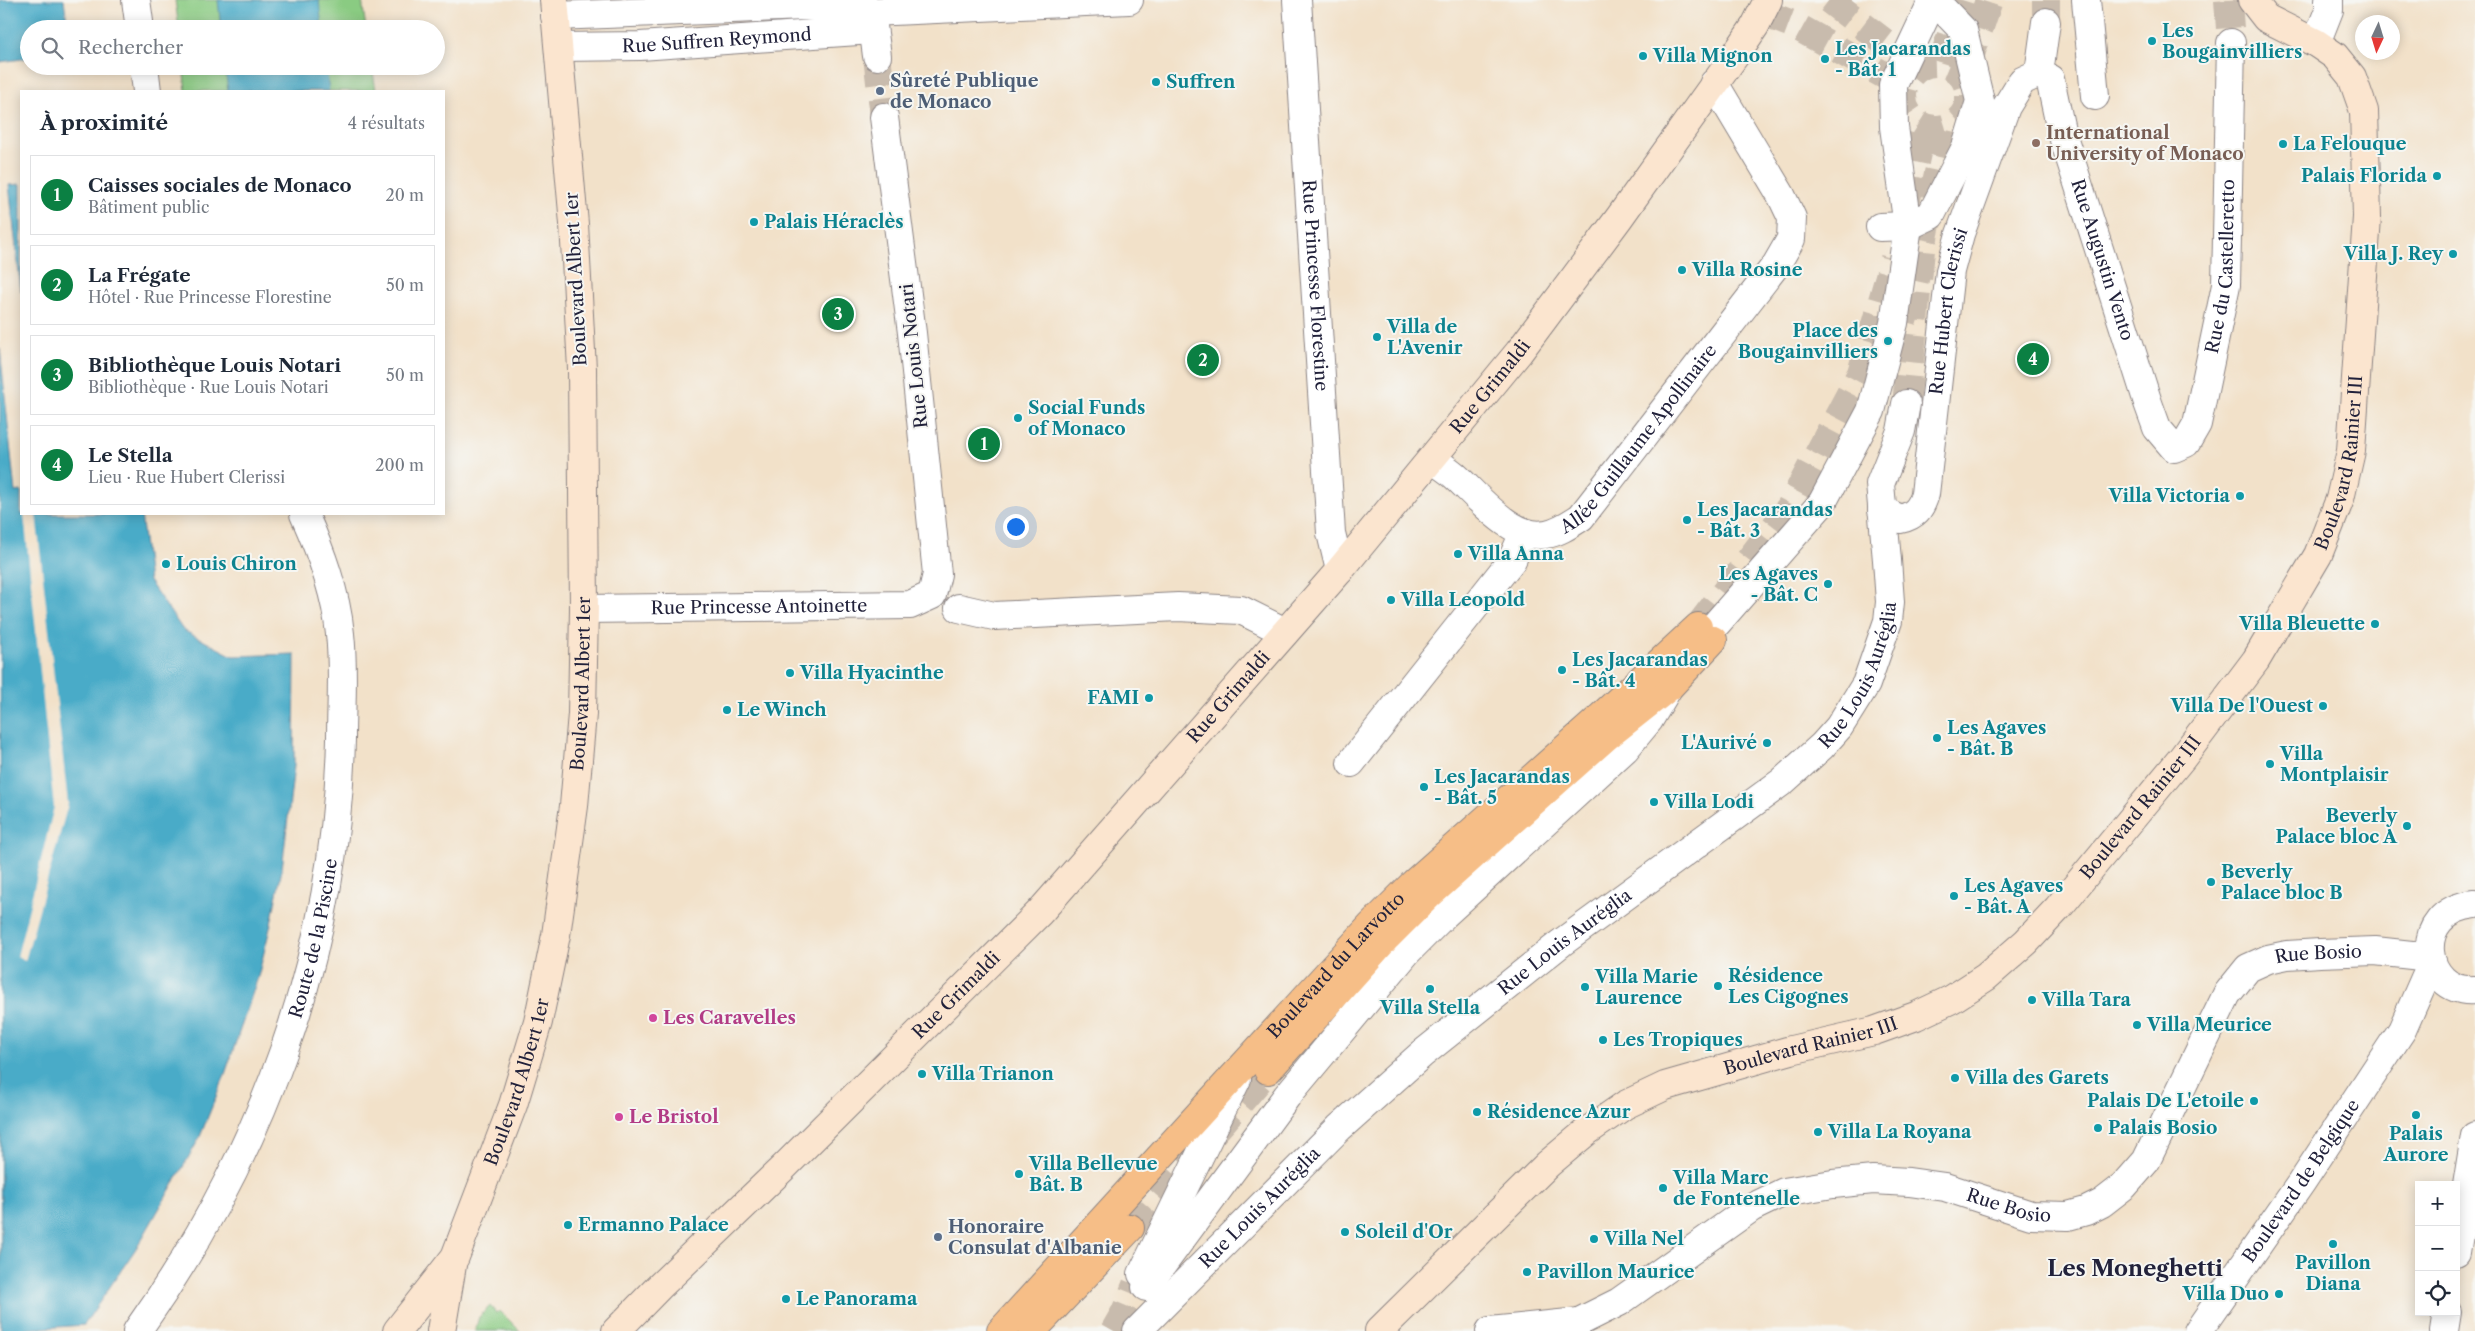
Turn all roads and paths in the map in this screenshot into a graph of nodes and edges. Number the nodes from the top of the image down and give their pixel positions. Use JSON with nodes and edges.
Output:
{"nodes":[{"id":1,"x":136,"y":0,"type":"edge"},
{"id":2,"x":1129,"y":0,"type":"edge"},
{"id":3,"x":1297,"y":0,"type":"edge"},
{"id":4,"x":1934,"y":0,"type":"edge"},
{"id":5,"x":2086,"y":0,"type":"edge"},
{"id":6,"x":2252,"y":0,"type":"edge"},
{"id":7,"x":2329,"y":0,"type":"edge"},
{"id":8,"x":1760,"y":4,"type":"edge"},
{"id":9,"x":554,"y":8,"type":"edge"},
{"id":10,"x":139,"y":20,"type":"edge"},
{"id":11,"x":2046,"y":22,"type":"tunnel mouth"},
{"id":12,"x":873,"y":25,"type":"edge"},
{"id":13,"x":2232,"y":43,"type":"tunnel mouth"},
{"id":14,"x":2316,"y":43,"type":"junction"},
{"id":15,"x":559,"y":47,"type":"junction"},
{"id":16,"x":145,"y":75,"type":"edge"},
{"id":17,"x":2031,"y":77,"type":"junction"},
{"id":18,"x":1714,"y":83,"type":"junction"},
{"id":19,"x":147,"y":90,"type":"edge"},
{"id":20,"x":2095,"y":96,"type":"dead end"},
{"id":21,"x":884,"y":117,"type":"tunnel mouth"},
{"id":22,"x":1908,"y":226,"type":"junction"},
{"id":23,"x":1880,"y":227,"type":"dead end"},
{"id":24,"x":1906,"y":404,"type":"tunnel mouth"},
{"id":25,"x":2174,"y":448,"type":"joint"},
{"id":26,"x":1432,"y":459,"type":"junction"},
{"id":27,"x":1882,"y":510,"type":"junction"},
{"id":28,"x":304,"y":515,"type":"edge"},
{"id":29,"x":1524,"y":533,"type":"junction"},
{"id":30,"x":1340,"y":570,"type":"junction"},
{"id":31,"x":932,"y":595,"type":"joint"},
{"id":32,"x":959,"y":608,"type":"dead end"},
{"id":33,"x":584,"y":609,"type":"junction"},
{"id":34,"x":1709,"y":630,"type":"junction"},
{"id":35,"x":1285,"y":632,"type":"junction"},
{"id":36,"x":1669,"y":687,"type":"junction"},
{"id":37,"x":1351,"y":763,"type":"dead end"},
{"id":38,"x":2475,"y":904,"type":"edge"},
{"id":39,"x":2431,"y":959,"type":"junction"},
{"id":40,"x":2463,"y":988,"type":"edge"},
{"id":41,"x":2402,"y":1030,"type":"junction"},
{"id":42,"x":1259,"y":1063,"type":"junction"},
{"id":43,"x":2475,"y":1136,"type":"edge"},
{"id":44,"x":1130,"y":1228,"type":"tunnel mouth"},
{"id":45,"x":2460,"y":1228,"type":"edge"},
{"id":46,"x":455,"y":1257,"type":"junction"},
{"id":47,"x":2446,"y":1316,"type":"edge"},
{"id":48,"x":136,"y":1331,"type":"edge"},
{"id":49,"x":397,"y":1331,"type":"edge"},
{"id":50,"x":441,"y":1331,"type":"edge"},
{"id":51,"x":616,"y":1331,"type":"edge"},
{"id":52,"x":1001,"y":1331,"type":"edge"},
{"id":53,"x":1032,"y":1331,"type":"edge"},
{"id":54,"x":1138,"y":1331,"type":"edge"},
{"id":55,"x":1379,"y":1331,"type":"edge"},
{"id":56,"x":1490,"y":1331,"type":"edge"},
{"id":57,"x":2198,"y":1331,"type":"edge"},
{"id":58,"x":2444,"y":1331,"type":"edge"}],
"edges":[{"from":1,"to":10,"type":"street"},
{"from":2,"to":12,"type":"street","name":"Rue Suffren Reymond"},
{"from":3,"to":30,"type":"street","name":"Rue Princesse Florestine"},
{"from":4,"to":22,"type":"street"},
{"from":4,"to":22,"type":"street"},
{"from":5,"to":20,"type":"street"},
{"from":6,"to":14,"type":"main road","name":"Boulevard Rainier III"},
{"from":7,"to":14,"type":"street"},
{"from":8,"to":18,"type":"main road","name":"Rue Grimaldi"},
{"from":9,"to":12,"type":"street","name":"Rue Suffren Reymond"},
{"from":9,"to":15,"type":"main road","name":"Boulevard Albert 1er"},
{"from":11,"to":17,"type":"street"},
{"from":12,"to":15,"type":"street","name":"Rue Suffren Reymond"},
{"from":13,"to":25,"type":"street","name":"Rue du Castelleretto"},
{"from":14,"to":55,"type":"main road","name":"Boulevard Rainier III"},
{"from":15,"to":33,"type":"main road","name":"Boulevard Albert 1er"},
{"from":16,"to":19,"type":"street"},
{"from":17,"to":25,"type":"street","name":"Rue Augustin Vento"},
{"from":17,"to":27,"type":"street","name":"Rue Hubert Clerissi"},
{"from":18,"to":26,"type":"main road","name":"Rue Grimaldi"},
{"from":18,"to":29,"type":"street","name":"Allée Guillaume Apollinaire"},
{"from":21,"to":31,"type":"street","name":"Rue Louis Notari"},
{"from":22,"to":23,"type":"street"},
{"from":22,"to":34,"type":"street"},
{"from":24,"to":27,"type":"street","name":"Rue Louis Auréglia"},
{"from":26,"to":29,"type":"street"},
{"from":26,"to":30,"type":"main road","name":"Rue Grimaldi"},
{"from":27,"to":54,"type":"street","name":"Rue Louis Auréglia"},
{"from":28,"to":48,"type":"street","name":"Route de la Piscine"},
{"from":29,"to":37,"type":"street"},
{"from":30,"to":35,"type":"main road","name":"Rue Grimaldi"},
{"from":31,"to":33,"type":"street","name":"Rue Princesse Antoinette"},
{"from":32,"to":35,"type":"street"},
{"from":33,"to":46,"type":"main road","name":"Boulevard Albert 1er"},
{"from":34,"to":36,"type":"main road","name":"Boulevard du Larvotto"},
{"from":34,"to":42,"type":"main road","name":"Boulevard du Larvotto"},
{"from":35,"to":51,"type":"main road","name":"Rue Grimaldi"},
{"from":36,"to":42,"type":"main road","name":"Boulevard du Larvotto"},
{"from":36,"to":42,"type":"street"},
{"from":38,"to":39,"type":"street","name":"Boulevard de Belgique"},
{"from":39,"to":40,"type":"street"},
{"from":39,"to":41,"type":"street","name":"Boulevard de Belgique"},
{"from":39,"to":56,"type":"street","name":"Rue Bosio"},
{"from":40,"to":41,"type":"street","name":"Boulevard de Belgique"},
{"from":41,"to":57,"type":"street","name":"Boulevard de Belgique"},
{"from":42,"to":52,"type":"main road","name":"Boulevard du Larvotto"},
{"from":43,"to":45,"type":"street"},
{"from":44,"to":53,"type":"main road"},
{"from":46,"to":49,"type":"main road","name":"Boulevard Albert 1er"},
{"from":46,"to":50,"type":"main road"},
{"from":47,"to":58,"type":"street"}]}
